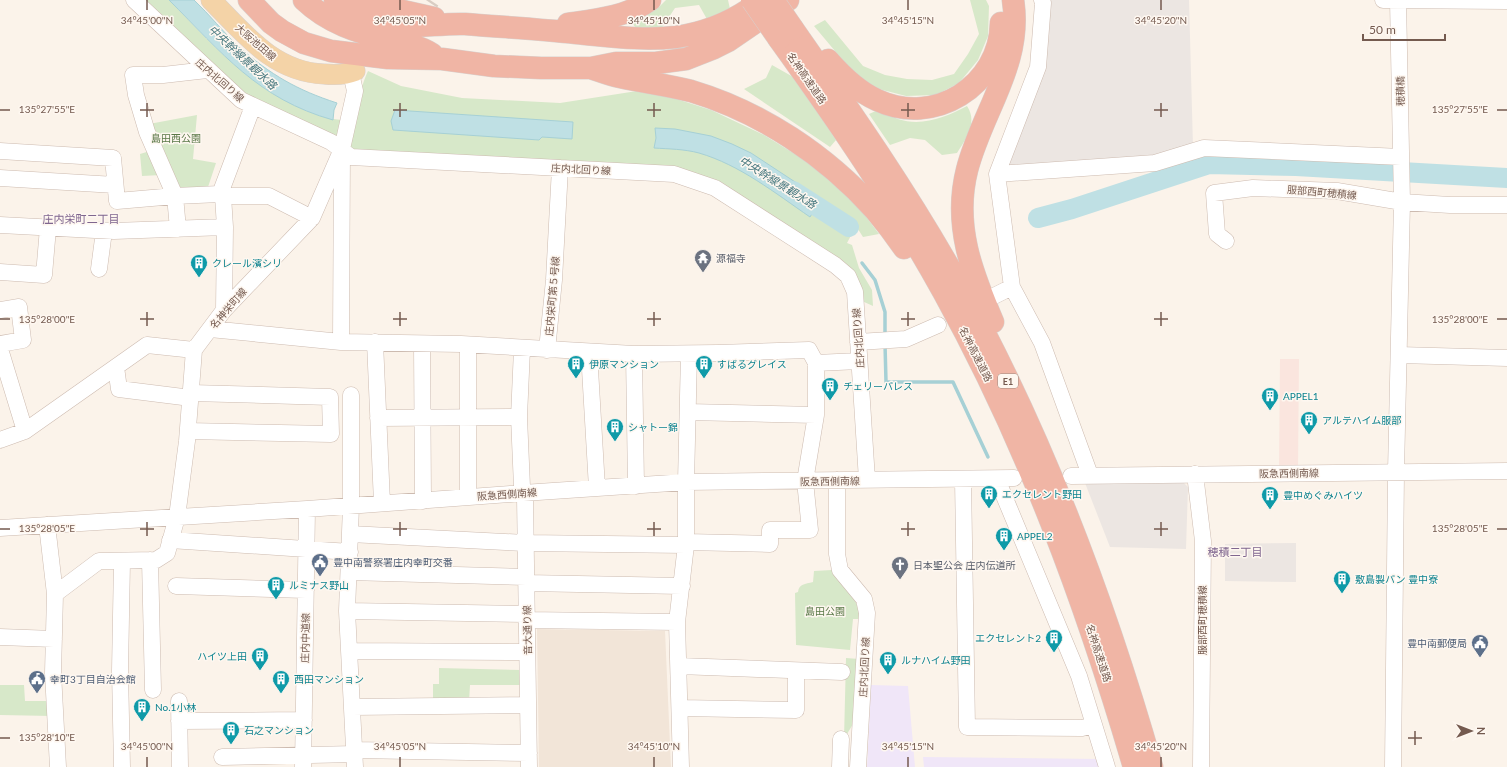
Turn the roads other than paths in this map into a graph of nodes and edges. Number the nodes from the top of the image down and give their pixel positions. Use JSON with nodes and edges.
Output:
{"nodes":[{"id":1,"x":134,"y":0,"type":"edge"},
{"id":2,"x":211,"y":0,"type":"edge"},
{"id":3,"x":249,"y":0,"type":"edge"},
{"id":4,"x":263,"y":0,"type":"edge"},
{"id":5,"x":304,"y":0,"type":"edge"},
{"id":6,"x":309,"y":0,"type":"edge"},
{"id":7,"x":335,"y":0,"type":"edge"},
{"id":8,"x":363,"y":0,"type":"edge"},
{"id":9,"x":397,"y":0,"type":"edge"},
{"id":10,"x":650,"y":0,"type":"edge"},
{"id":11,"x":752,"y":0,"type":"edge"},
{"id":12,"x":763,"y":0,"type":"edge"},
{"id":13,"x":773,"y":0,"type":"edge"},
{"id":14,"x":781,"y":0,"type":"edge"},
{"id":15,"x":788,"y":0,"type":"edge"},
{"id":16,"x":998,"y":0,"type":"edge"},
{"id":17,"x":1013,"y":0,"type":"edge"},
{"id":18,"x":1042,"y":0,"type":"edge"},
{"id":19,"x":1383,"y":0,"type":"edge"},
{"id":20,"x":1398,"y":0,"type":"edge"},
{"id":21,"x":1507,"y":1,"type":"edge"},
{"id":22,"x":431,"y":17,"type":"junction"},
{"id":23,"x":462,"y":24,"type":"junction"},
{"id":24,"x":346,"y":28,"type":"junction"},
{"id":25,"x":540,"y":29,"type":"junction"},
{"id":26,"x":791,"y":31,"type":"junction"},
{"id":27,"x":293,"y":38,"type":"junction"},
{"id":28,"x":442,"y":59,"type":"junction"},
{"id":29,"x":591,"y":68,"type":"junction"},
{"id":30,"x":207,"y":70,"type":"junction"},
{"id":31,"x":352,"y":72,"type":"joint"},
{"id":32,"x":253,"y":106,"type":"junction"},
{"id":33,"x":342,"y":149,"type":"junction"},
{"id":34,"x":0,"y":151,"type":"edge"},
{"id":35,"x":1401,"y":159,"type":"junction"},
{"id":36,"x":560,"y":168,"type":"junction"},
{"id":37,"x":997,"y":174,"type":"junction"},
{"id":38,"x":0,"y":178,"type":"edge"},
{"id":39,"x":115,"y":185,"type":"junction"},
{"id":40,"x":221,"y":195,"type":"junction"},
{"id":41,"x":175,"y":196,"type":"junction"},
{"id":42,"x":1402,"y":202,"type":"junction"},
{"id":43,"x":1507,"y":205,"type":"edge"},
{"id":44,"x":312,"y":218,"type":"junction"},
{"id":45,"x":0,"y":225,"type":"edge"},
{"id":46,"x":225,"y":227,"type":"junction"},
{"id":47,"x":48,"y":228,"type":"junction"},
{"id":48,"x":178,"y":229,"type":"junction"},
{"id":49,"x":104,"y":231,"type":"junction"},
{"id":50,"x":1226,"y":242,"type":"dead end"},
{"id":51,"x":99,"y":269,"type":"dead end"},
{"id":52,"x":0,"y":272,"type":"edge"},
{"id":53,"x":1012,"y":287,"type":"junction"},
{"id":54,"x":992,"y":297,"type":"dead end"},
{"id":55,"x":0,"y":310,"type":"edge"},
{"id":56,"x":224,"y":310,"type":"junction"},
{"id":57,"x":938,"y":325,"type":"dead end"},
{"id":58,"x":210,"y":329,"type":"junction"},
{"id":59,"x":341,"y":342,"type":"junction"},
{"id":60,"x":375,"y":342,"type":"junction"},
{"id":61,"x":858,"y":342,"type":"junction"},
{"id":62,"x":0,"y":344,"type":"edge"},
{"id":63,"x":422,"y":344,"type":"junction"},
{"id":64,"x":468,"y":345,"type":"junction"},
{"id":65,"x":0,"y":349,"type":"edge"},
{"id":66,"x":522,"y":349,"type":"junction"},
{"id":67,"x":194,"y":350,"type":"junction"},
{"id":68,"x":547,"y":350,"type":"junction"},
{"id":69,"x":589,"y":352,"type":"junction"},
{"id":70,"x":634,"y":354,"type":"junction"},
{"id":71,"x":689,"y":354,"type":"junction"},
{"id":72,"x":1399,"y":355,"type":"junction"},
{"id":73,"x":1507,"y":358,"type":"edge"},
{"id":74,"x":816,"y":362,"type":"junction"},
{"id":75,"x":859,"y":362,"type":"junction"},
{"id":76,"x":116,"y":367,"type":"junction"},
{"id":77,"x":191,"y":395,"type":"junction"},
{"id":78,"x":350,"y":395,"type":"dead end"},
{"id":79,"x":688,"y":412,"type":"junction"},
{"id":80,"x":816,"y":414,"type":"junction"},
{"id":81,"x":519,"y":417,"type":"junction"},
{"id":82,"x":378,"y":418,"type":"junction"},
{"id":83,"x":467,"y":418,"type":"junction"},
{"id":84,"x":423,"y":419,"type":"junction"},
{"id":85,"x":25,"y":430,"type":"junction"},
{"id":86,"x":188,"y":431,"type":"junction"},
{"id":87,"x":0,"y":440,"type":"edge"},
{"id":88,"x":1396,"y":472,"type":"junction"},
{"id":89,"x":1507,"y":472,"type":"edge"},
{"id":90,"x":1195,"y":474,"type":"junction"},
{"id":91,"x":1071,"y":476,"type":"dead end"},
{"id":92,"x":1090,"y":476,"type":"junction"},
{"id":93,"x":1014,"y":478,"type":"dead end"},
{"id":94,"x":963,"y":479,"type":"junction"},
{"id":95,"x":997,"y":479,"type":"junction"},
{"id":96,"x":837,"y":480,"type":"junction"},
{"id":97,"x":867,"y":480,"type":"junction"},
{"id":98,"x":805,"y":481,"type":"junction"},
{"id":99,"x":686,"y":482,"type":"junction"},
{"id":100,"x":636,"y":486,"type":"junction"},
{"id":101,"x":597,"y":488,"type":"junction"},
{"id":102,"x":523,"y":493,"type":"junction"},
{"id":103,"x":468,"y":497,"type":"junction"},
{"id":104,"x":422,"y":501,"type":"junction"},
{"id":105,"x":382,"y":504,"type":"junction"},
{"id":106,"x":351,"y":506,"type":"junction"},
{"id":107,"x":307,"y":509,"type":"junction"},
{"id":108,"x":177,"y":517,"type":"junction"},
{"id":109,"x":47,"y":525,"type":"junction"},
{"id":110,"x":0,"y":528,"type":"edge"},
{"id":111,"x":1055,"y":530,"type":"junction"},
{"id":112,"x":350,"y":534,"type":"junction"},
{"id":113,"x":170,"y":540,"type":"junction"},
{"id":114,"x":525,"y":543,"type":"junction"},
{"id":115,"x":686,"y":543,"type":"junction"},
{"id":116,"x":306,"y":550,"type":"junction"},
{"id":117,"x":350,"y":552,"type":"junction"},
{"id":118,"x":150,"y":560,"type":"junction"},
{"id":119,"x":122,"y":561,"type":"junction"},
{"id":120,"x":349,"y":572,"type":"junction"},
{"id":121,"x":526,"y":580,"type":"junction"},
{"id":122,"x":176,"y":586,"type":"dead end"},
{"id":123,"x":682,"y":586,"type":"junction"},
{"id":124,"x":306,"y":590,"type":"junction"},
{"id":125,"x":55,"y":594,"type":"junction"},
{"id":126,"x":347,"y":611,"type":"junction"},
{"id":127,"x":526,"y":617,"type":"junction"},
{"id":128,"x":678,"y":622,"type":"junction"},
{"id":129,"x":1109,"y":627,"type":"junction"},
{"id":130,"x":0,"y":637,"type":"edge"},
{"id":131,"x":54,"y":639,"type":"junction"},
{"id":132,"x":350,"y":651,"type":"junction"},
{"id":133,"x":527,"y":652,"type":"junction"},
{"id":134,"x":679,"y":666,"type":"junction"},
{"id":135,"x":796,"y":670,"type":"junction"},
{"id":136,"x":842,"y":672,"type":"dead end"},
{"id":137,"x":153,"y":690,"type":"dead end"},
{"id":138,"x":179,"y":701,"type":"dead end"},
{"id":139,"x":528,"y":705,"type":"junction"},
{"id":140,"x":352,"y":707,"type":"junction"},
{"id":141,"x":680,"y":708,"type":"junction"},
{"id":142,"x":304,"y":720,"type":"junction"},
{"id":143,"x":179,"y":721,"type":"junction"},
{"id":144,"x":1094,"y":725,"type":"junction"},
{"id":145,"x":860,"y":727,"type":"junction"},
{"id":146,"x":222,"y":757,"type":"dead end"},
{"id":147,"x":355,"y":757,"type":"edge"},
{"id":148,"x":529,"y":760,"type":"edge"},
{"id":149,"x":303,"y":761,"type":"edge"},
{"id":150,"x":58,"y":767,"type":"edge"},
{"id":151,"x":122,"y":767,"type":"edge"},
{"id":152,"x":180,"y":767,"type":"edge"},
{"id":153,"x":681,"y":767,"type":"edge"},
{"id":154,"x":840,"y":767,"type":"edge"},
{"id":155,"x":858,"y":767,"type":"edge"},
{"id":156,"x":1106,"y":767,"type":"edge"},
{"id":157,"x":1134,"y":767,"type":"edge"},
{"id":158,"x":1152,"y":767,"type":"edge"},
{"id":159,"x":1201,"y":767,"type":"edge"},
{"id":160,"x":1394,"y":767,"type":"edge"}],
"edges":[{"from":1,"to":30,"type":"street","name":"庄内北回り線"},
{"from":2,"to":31,"type":"main road","name":"大阪池田線"},
{"from":3,"to":27,"type":"highway"},
{"from":4,"to":27,"type":"highway"},
{"from":5,"to":24,"type":"highway"},
{"from":6,"to":24,"type":"highway"},
{"from":7,"to":23,"type":"highway"},
{"from":8,"to":22,"type":"highway"},
{"from":9,"to":22,"type":"highway"},
{"from":10,"to":25,"type":"highway"},
{"from":11,"to":26,"type":"highway","name":"名神高速道路","number":"E1","bridge":true},
{"from":12,"to":25,"type":"highway"},
{"from":13,"to":26,"type":"highway","name":"名神高速道路","number":"E1","bridge":true},
{"from":14,"to":26,"type":"highway"},
{"from":15,"to":29,"type":"highway"},
{"from":16,"to":26,"type":"highway"},
{"from":17,"to":129,"type":"highway"},
{"from":18,"to":37,"type":"street"},
{"from":19,"to":20,"type":"street"},
{"from":20,"to":21,"type":"street"},
{"from":20,"to":35,"type":"street","name":"穂積橋"},
{"from":22,"to":23,"type":"highway"},
{"from":23,"to":25,"type":"highway"},
{"from":24,"to":28,"type":"highway"},
{"from":26,"to":111,"type":"highway","name":"名神高速道路","number":"E1"},
{"from":26,"to":129,"type":"highway","name":"名神高速道路","number":"E1"},
{"from":27,"to":28,"type":"highway"},
{"from":28,"to":29,"type":"highway"},
{"from":29,"to":111,"type":"highway"},
{"from":30,"to":32,"type":"street","name":"庄内北回り線"},
{"from":30,"to":41,"type":"street"},
{"from":31,"to":33,"type":"street","name":"名神栄町線"},
{"from":32,"to":33,"type":"street","name":"庄内北回り線"},
{"from":32,"to":40,"type":"street"},
{"from":33,"to":36,"type":"street","name":"庄内北回り線"},
{"from":33,"to":44,"type":"street","name":"名神栄町線"},
{"from":33,"to":59,"type":"street"},
{"from":34,"to":39,"type":"street"},
{"from":35,"to":37,"type":"street"},
{"from":35,"to":42,"type":"street","name":"穂積橋"},
{"from":36,"to":61,"type":"street","name":"庄内北回り線"},
{"from":36,"to":68,"type":"street","name":"庄内栄町第５号線"},
{"from":37,"to":53,"type":"street"},
{"from":38,"to":39,"type":"street"},
{"from":39,"to":41,"type":"street"},
{"from":40,"to":41,"type":"street"},
{"from":40,"to":44,"type":"street"},
{"from":40,"to":46,"type":"street"},
{"from":41,"to":48,"type":"street"},
{"from":42,"to":43,"type":"street","name":"服部西町穂積線"},
{"from":42,"to":50,"type":"street","name":"服部西町穂積線"},
{"from":42,"to":72,"type":"street","name":"穂積橋"},
{"from":44,"to":56,"type":"street","name":"名神栄町線"},
{"from":45,"to":47,"type":"street"},
{"from":46,"to":48,"type":"street"},
{"from":46,"to":56,"type":"street"},
{"from":47,"to":49,"type":"street"},
{"from":47,"to":52,"type":"street"},
{"from":48,"to":49,"type":"street"},
{"from":49,"to":51,"type":"street"},
{"from":53,"to":54,"type":"street"},
{"from":53,"to":92,"type":"street"},
{"from":55,"to":62,"type":"street"},
{"from":56,"to":58,"type":"street","name":"名神栄町線"},
{"from":57,"to":61,"type":"street"},
{"from":58,"to":59,"type":"street","name":"庄内栄町第５号線"},
{"from":58,"to":67,"type":"street","name":"名神栄町線"},
{"from":59,"to":60,"type":"street","name":"庄内栄町第５号線"},
{"from":60,"to":63,"type":"street","name":"庄内栄町第５号線"},
{"from":60,"to":82,"type":"street"},
{"from":61,"to":75,"type":"street","name":"庄内北回り線"},
{"from":63,"to":64,"type":"street","name":"庄内栄町第５号線"},
{"from":63,"to":84,"type":"street"},
{"from":64,"to":66,"type":"street","name":"庄内栄町第５号線"},
{"from":64,"to":83,"type":"street"},
{"from":65,"to":85,"type":"street"},
{"from":66,"to":68,"type":"street","name":"庄内栄町第５号線"},
{"from":66,"to":81,"type":"street"},
{"from":67,"to":76,"type":"street"},
{"from":67,"to":77,"type":"street"},
{"from":68,"to":69,"type":"street"},
{"from":69,"to":70,"type":"street"},
{"from":69,"to":101,"type":"street"},
{"from":70,"to":71,"type":"street"},
{"from":70,"to":100,"type":"street"},
{"from":71,"to":74,"type":"street"},
{"from":71,"to":79,"type":"street"},
{"from":72,"to":73,"type":"street"},
{"from":72,"to":88,"type":"street","name":"穂積橋"},
{"from":74,"to":75,"type":"street"},
{"from":74,"to":80,"type":"street"},
{"from":75,"to":97,"type":"street","name":"庄内北回り線"},
{"from":76,"to":77,"type":"street"},
{"from":76,"to":85,"type":"street"},
{"from":77,"to":86,"type":"street"},
{"from":77,"to":86,"type":"street"},
{"from":78,"to":106,"type":"street"},
{"from":79,"to":80,"type":"street"},
{"from":79,"to":99,"type":"street"},
{"from":80,"to":98,"type":"street"},
{"from":81,"to":83,"type":"street"},
{"from":81,"to":102,"type":"street"},
{"from":82,"to":84,"type":"street"},
{"from":82,"to":105,"type":"street"},
{"from":83,"to":84,"type":"street"},
{"from":83,"to":103,"type":"street"},
{"from":84,"to":104,"type":"street"},
{"from":85,"to":87,"type":"street"},
{"from":86,"to":108,"type":"street"},
{"from":88,"to":89,"type":"street","name":"阪急西側南線"},
{"from":88,"to":90,"type":"street","name":"阪急西側南線"},
{"from":88,"to":160,"type":"street","name":"穂積橋"},
{"from":90,"to":92,"type":"street","name":"阪急西側南線"},
{"from":90,"to":159,"type":"street","name":"服部西町穂積線"},
{"from":91,"to":92,"type":"street","name":"阪急西側南線"},
{"from":93,"to":95,"type":"street","name":"阪急西側南線"},
{"from":94,"to":95,"type":"street","name":"阪急西側南線"},
{"from":94,"to":97,"type":"street","name":"阪急西側南線"},
{"from":94,"to":144,"type":"street"},
{"from":95,"to":144,"type":"street"},
{"from":96,"to":97,"type":"street","name":"阪急西側南線"},
{"from":96,"to":98,"type":"street","name":"阪急西側南線"},
{"from":96,"to":145,"type":"street","name":"庄内北回り線"},
{"from":98,"to":99,"type":"street","name":"阪急西側南線"},
{"from":98,"to":115,"type":"street"},
{"from":99,"to":100,"type":"street","name":"阪急西側南線"},
{"from":99,"to":115,"type":"street"},
{"from":100,"to":101,"type":"street","name":"阪急西側南線"},
{"from":101,"to":102,"type":"street","name":"阪急西側南線"},
{"from":102,"to":103,"type":"street","name":"阪急西側南線"},
{"from":102,"to":114,"type":"street","name":"音大通り線"},
{"from":103,"to":104,"type":"street","name":"阪急西側南線"},
{"from":104,"to":105,"type":"street","name":"阪急西側南線"},
{"from":105,"to":106,"type":"street","name":"阪急西側南線"},
{"from":106,"to":107,"type":"street","name":"阪急西側南線"},
{"from":106,"to":112,"type":"street"},
{"from":107,"to":108,"type":"street","name":"阪急西側南線"},
{"from":107,"to":116,"type":"street","name":"庄内中道線"},
{"from":108,"to":109,"type":"street","name":"阪急西側南線"},
{"from":108,"to":113,"type":"street"},
{"from":109,"to":110,"type":"street","name":"阪急西側南線"},
{"from":109,"to":125,"type":"street"},
{"from":111,"to":157,"type":"highway","name":"名神高速道路","number":"E1"},
{"from":112,"to":114,"type":"street"},
{"from":112,"to":117,"type":"street"},
{"from":113,"to":116,"type":"street"},
{"from":113,"to":118,"type":"street"},
{"from":114,"to":115,"type":"street"},
{"from":114,"to":121,"type":"street","name":"音大通り線"},
{"from":115,"to":123,"type":"street"},
{"from":116,"to":117,"type":"street"},
{"from":116,"to":124,"type":"street","name":"庄内中道線"},
{"from":117,"to":120,"type":"street"},
{"from":118,"to":119,"type":"street"},
{"from":118,"to":137,"type":"street"},
{"from":119,"to":125,"type":"street"},
{"from":119,"to":151,"type":"street"},
{"from":120,"to":121,"type":"street"},
{"from":120,"to":126,"type":"street"},
{"from":121,"to":123,"type":"street"},
{"from":121,"to":127,"type":"street","name":"音大通り線"},
{"from":122,"to":124,"type":"street"},
{"from":123,"to":128,"type":"street"},
{"from":124,"to":142,"type":"street","name":"庄内中道線"},
{"from":125,"to":131,"type":"street"},
{"from":126,"to":127,"type":"street"},
{"from":126,"to":132,"type":"street"},
{"from":127,"to":128,"type":"street"},
{"from":127,"to":133,"type":"street","name":"音大通り線"},
{"from":128,"to":134,"type":"street"},
{"from":129,"to":158,"type":"highway","name":"名神高速道路","number":"E1"},
{"from":130,"to":131,"type":"street"},
{"from":131,"to":150,"type":"street"},
{"from":132,"to":133,"type":"street"},
{"from":132,"to":140,"type":"street"},
{"from":133,"to":139,"type":"street","name":"音大通り線"},
{"from":134,"to":135,"type":"street"},
{"from":134,"to":141,"type":"street"},
{"from":135,"to":136,"type":"street"},
{"from":135,"to":141,"type":"street"},
{"from":138,"to":143,"type":"street"},
{"from":139,"to":140,"type":"street"},
{"from":139,"to":148,"type":"street","name":"音大通り線"},
{"from":140,"to":147,"type":"street"},
{"from":141,"to":153,"type":"street"},
{"from":142,"to":143,"type":"street"},
{"from":142,"to":149,"type":"street","name":"庄内中道線"},
{"from":143,"to":152,"type":"street"},
{"from":144,"to":156,"type":"street"},
{"from":145,"to":154,"type":"street"},
{"from":145,"to":155,"type":"street","name":"庄内北回り線"},
{"from":146,"to":149,"type":"street"},
{"from":147,"to":148,"type":"street"},
{"from":147,"to":149,"type":"street"}]}
